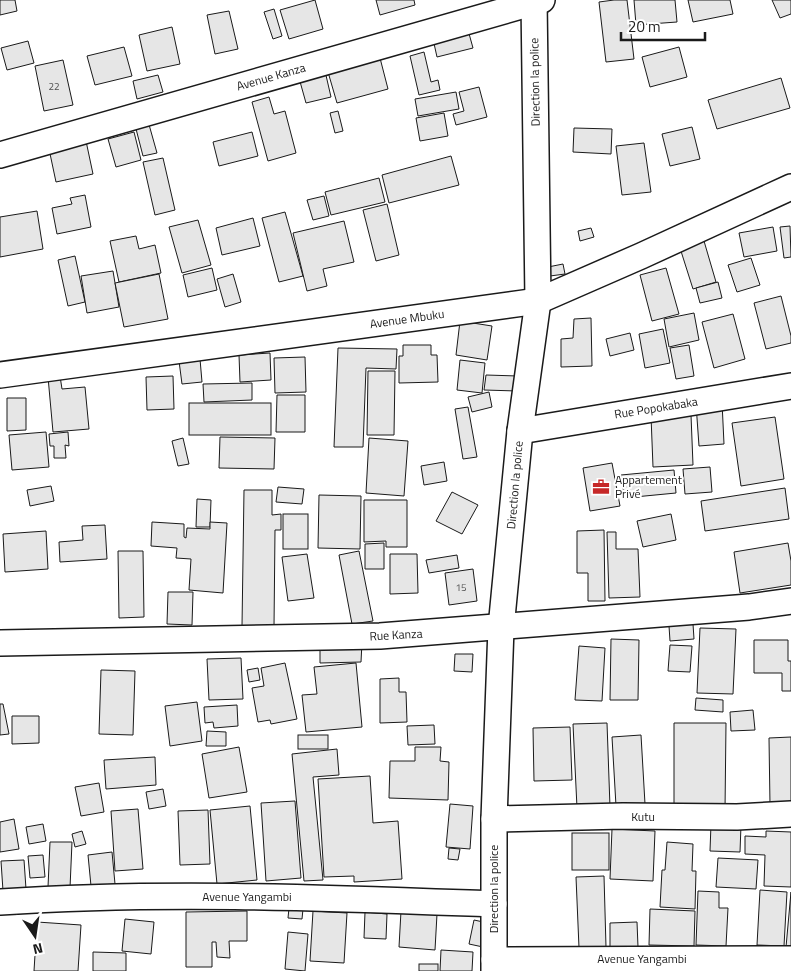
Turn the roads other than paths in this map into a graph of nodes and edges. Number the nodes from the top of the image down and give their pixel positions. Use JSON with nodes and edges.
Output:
{"nodes":[{"id":1,"x":537,"y":1,"type":"edge"},
{"id":2,"x":0,"y":155,"type":"edge"},
{"id":3,"x":791,"y":187,"type":"edge"},
{"id":4,"x":538,"y":301,"type":"junction"},
{"id":5,"x":0,"y":375,"type":"edge"},
{"id":6,"x":791,"y":386,"type":"edge"},
{"id":7,"x":520,"y":431,"type":"junction"},
{"id":8,"x":791,"y":600,"type":"edge"},
{"id":9,"x":501,"y":628,"type":"junction"},
{"id":10,"x":0,"y":643,"type":"edge"},
{"id":11,"x":791,"y":814,"type":"edge"},
{"id":12,"x":494,"y":819,"type":"junction"},
{"id":13,"x":0,"y":902,"type":"edge"},
{"id":14,"x":494,"y":904,"type":"junction"},
{"id":15,"x":791,"y":959,"type":"edge"},
{"id":16,"x":494,"y":965,"type":"edge"}],
"edges":[{"from":1,"to":2,"type":"street","name":"Avenue Kanza"},
{"from":1,"to":4,"type":"street","name":"Direction la police"},
{"from":3,"to":4,"type":"street","name":"Avenue Mbuku"},
{"from":4,"to":5,"type":"street","name":"Avenue Mbuku"},
{"from":4,"to":7,"type":"street","name":"Direction la police"},
{"from":6,"to":7,"type":"street","name":"Rue Popokabaka"},
{"from":7,"to":9,"type":"street","name":"Direction la police"},
{"from":8,"to":9,"type":"street","name":"Rue Kanza"},
{"from":9,"to":10,"type":"street","name":"Rue Kanza"},
{"from":9,"to":12,"type":"street","name":"Direction la police"},
{"from":11,"to":12,"type":"street","name":"Kutu"},
{"from":12,"to":14,"type":"street","name":"Direction la police"},
{"from":13,"to":14,"type":"street","name":"Avenue Yangambi"},
{"from":14,"to":16,"type":"street","name":"Direction la police"},
{"from":15,"to":16,"type":"street","name":"Avenue Yangambi"}]}
